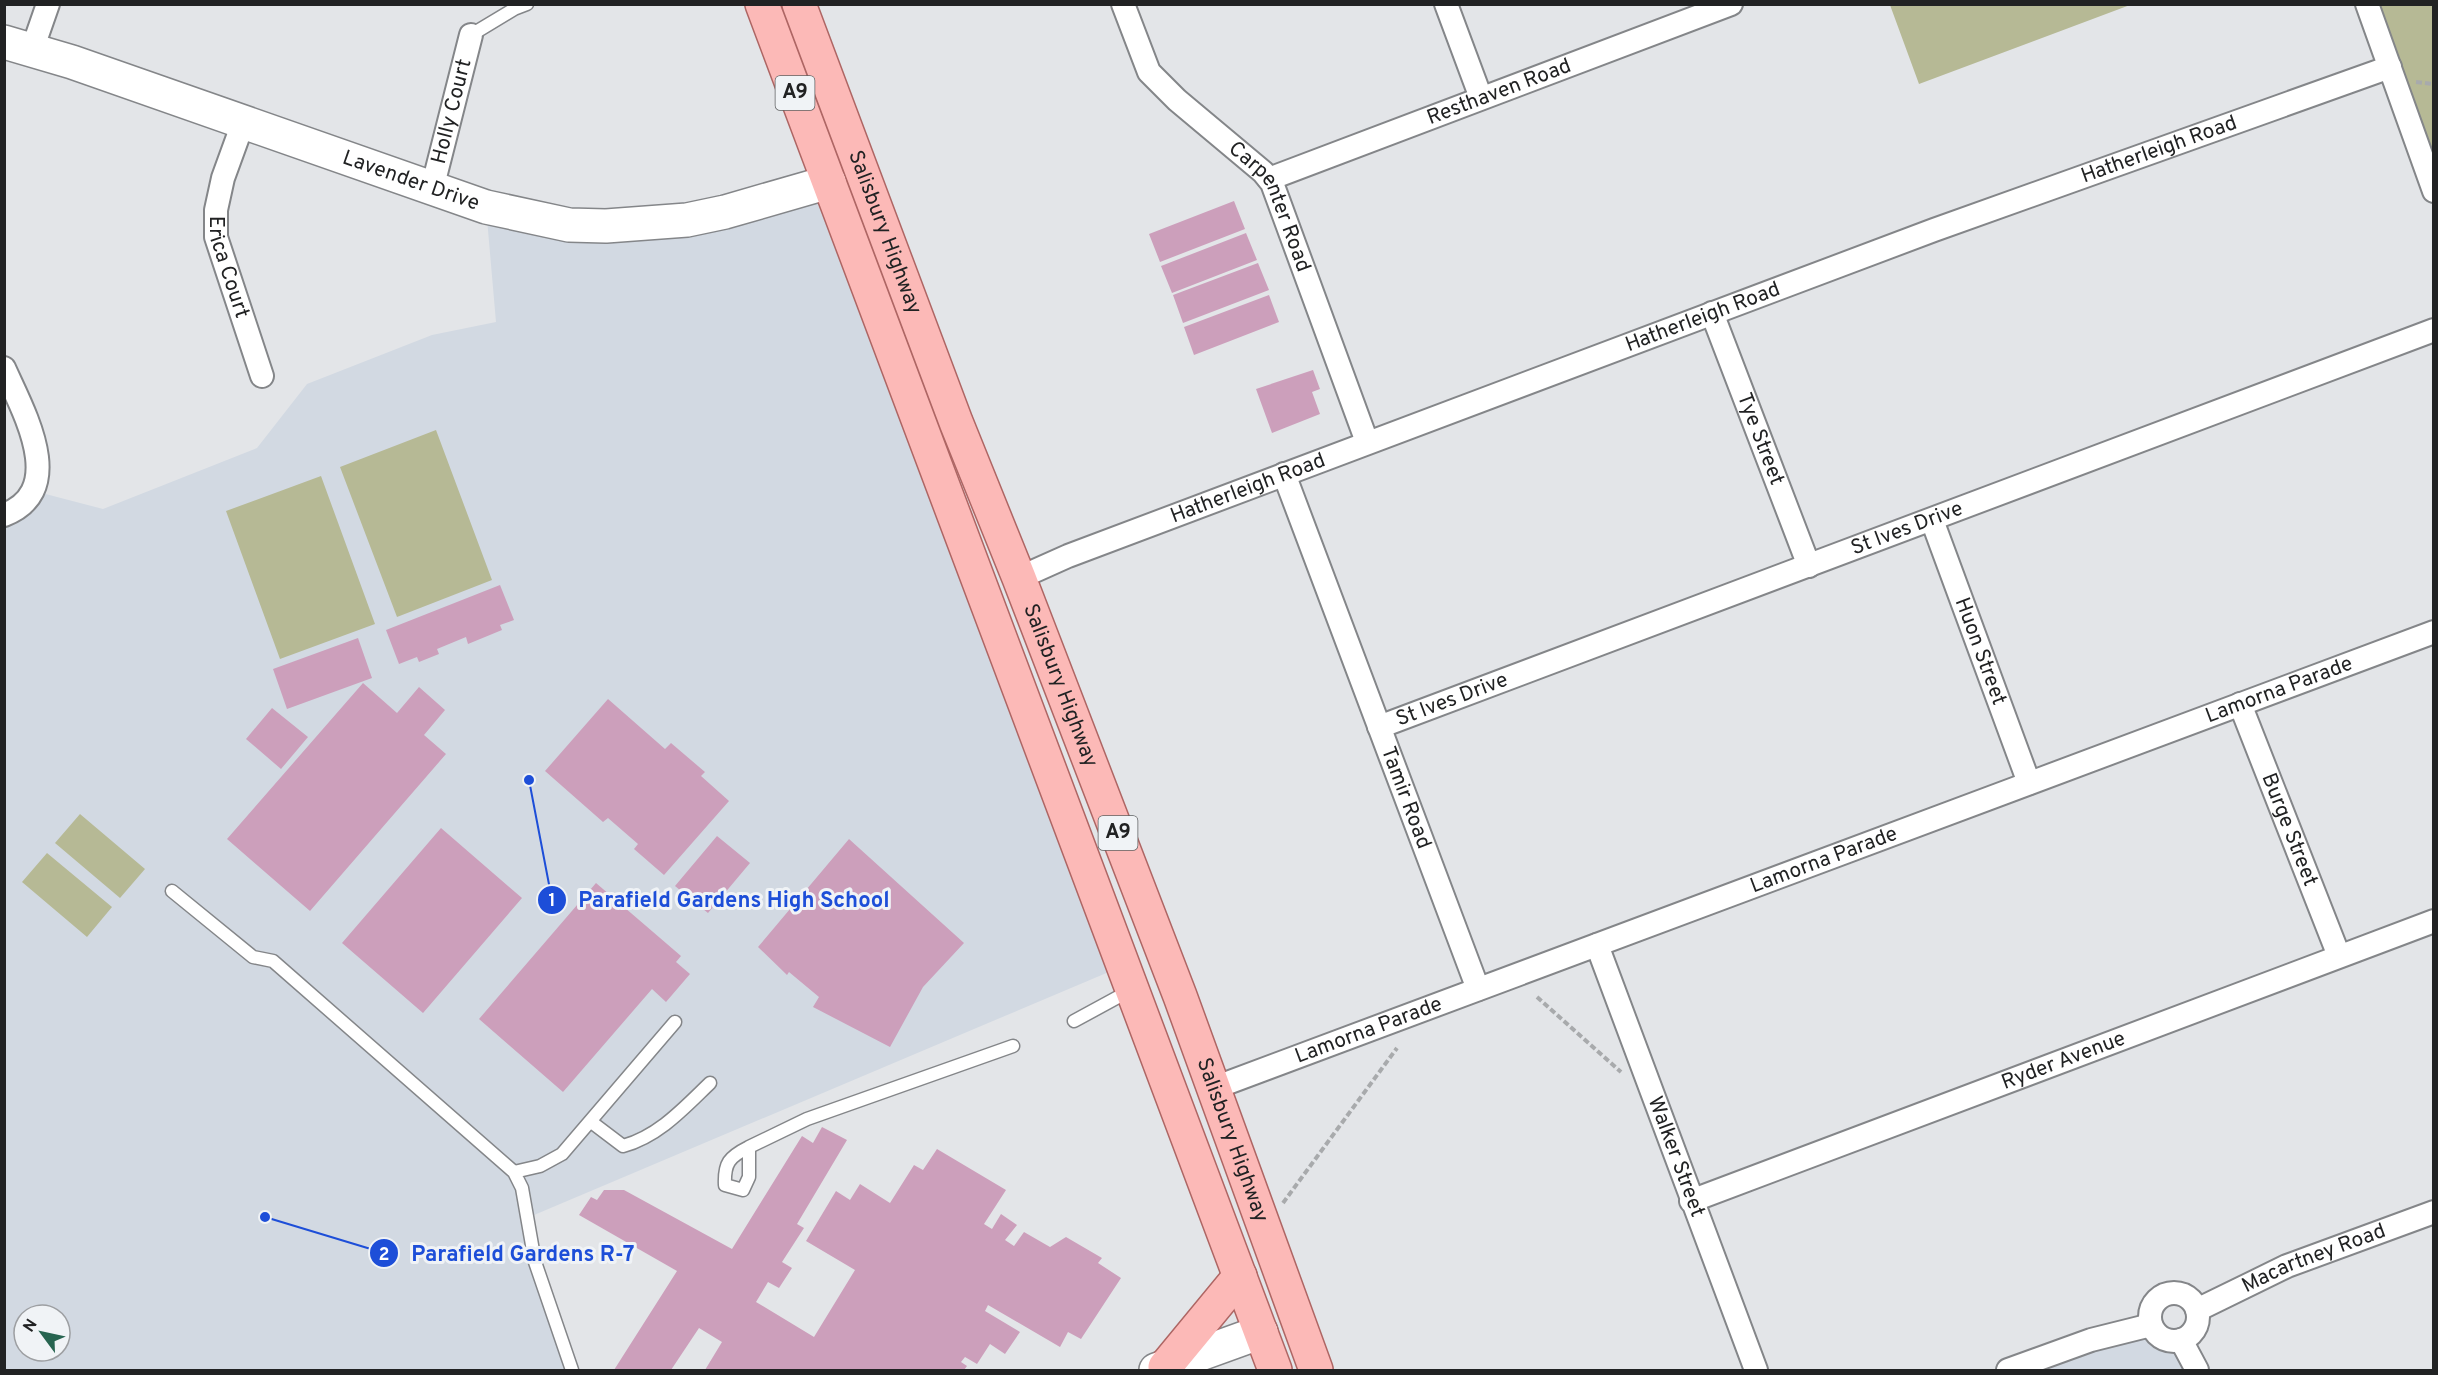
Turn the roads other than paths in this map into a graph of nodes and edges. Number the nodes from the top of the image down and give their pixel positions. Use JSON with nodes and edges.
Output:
{"nodes":[{"id":1,"x":48,"y":4,"type":"edge"},
{"id":2,"x":526,"y":4,"type":"edge"},
{"id":3,"x":762,"y":4,"type":"edge"},
{"id":4,"x":799,"y":4,"type":"edge"},
{"id":5,"x":1123,"y":4,"type":"edge"},
{"id":6,"x":1446,"y":4,"type":"edge"},
{"id":7,"x":1731,"y":4,"type":"edge"},
{"id":8,"x":2367,"y":4,"type":"edge"},
{"id":9,"x":471,"y":35,"type":"joint"},
{"id":10,"x":18,"y":46,"type":"edge"},
{"id":11,"x":2390,"y":67,"type":"junction"},
{"id":12,"x":1481,"y":98,"type":"junction"},
{"id":13,"x":243,"y":123,"type":"junction"},
{"id":14,"x":861,"y":169,"type":"junction"},
{"id":15,"x":1269,"y":179,"type":"junction"},
{"id":16,"x":829,"y":182,"type":"junction"},
{"id":17,"x":432,"y":189,"type":"junction"},
{"id":18,"x":2433,"y":191,"type":"edge"},
{"id":19,"x":1712,"y":313,"type":"junction"},
{"id":20,"x":2433,"y":330,"type":"edge"},
{"id":21,"x":4,"y":368,"type":"edge"},
{"id":22,"x":262,"y":376,"type":"dead end"},
{"id":23,"x":1367,"y":442,"type":"junction"},
{"id":24,"x":1284,"y":474,"type":"junction"},
{"id":25,"x":4,"y":515,"type":"edge"},
{"id":26,"x":1932,"y":520,"type":"junction"},
{"id":27,"x":1809,"y":566,"type":"junction"},
{"id":28,"x":1019,"y":578,"type":"junction"},
{"id":29,"x":983,"y":593,"type":"junction"},
{"id":30,"x":2433,"y":632,"type":"edge"},
{"id":31,"x":2240,"y":704,"type":"junction"},
{"id":32,"x":1379,"y":727,"type":"junction"},
{"id":33,"x":2029,"y":783,"type":"junction"},
{"id":34,"x":172,"y":891,"type":"dead end"},
{"id":35,"x":2433,"y":921,"type":"edge"},
{"id":36,"x":1596,"y":945,"type":"junction"},
{"id":37,"x":2339,"y":956,"type":"junction"},
{"id":38,"x":1478,"y":989,"type":"junction"},
{"id":39,"x":1132,"y":990,"type":"junction"},
{"id":40,"x":1074,"y":1021,"type":"dead end"},
{"id":41,"x":675,"y":1022,"type":"dead end"},
{"id":42,"x":1013,"y":1046,"type":"dead end"},
{"id":43,"x":710,"y":1083,"type":"dead end"},
{"id":44,"x":1214,"y":1088,"type":"junction"},
{"id":45,"x":590,"y":1121,"type":"junction"},
{"id":46,"x":749,"y":1147,"type":"dead end"},
{"id":47,"x":514,"y":1172,"type":"junction"},
{"id":48,"x":1691,"y":1201,"type":"junction"},
{"id":49,"x":2432,"y":1217,"type":"edge"},
{"id":50,"x":1240,"y":1276,"type":"junction"},
{"id":51,"x":2197,"y":1310,"type":"junction"},
{"id":52,"x":1297,"y":1318,"type":"junction"},
{"id":53,"x":2151,"y":1325,"type":"junction"},
{"id":54,"x":1252,"y":1335,"type":"junction"},
{"id":55,"x":2181,"y":1340,"type":"junction"},
{"id":56,"x":1163,"y":1369,"type":"edge"},
{"id":57,"x":572,"y":1371,"type":"edge"},
{"id":58,"x":1256,"y":1371,"type":"edge"},
{"id":59,"x":1275,"y":1371,"type":"edge"},
{"id":60,"x":1316,"y":1371,"type":"edge"},
{"id":61,"x":1756,"y":1371,"type":"edge"},
{"id":62,"x":2008,"y":1371,"type":"edge"},
{"id":63,"x":2197,"y":1371,"type":"edge"}],
"edges":[{"from":1,"to":10,"type":"street"},
{"from":2,"to":9,"type":"lane"},
{"from":3,"to":16,"type":"main road","name":"Salisbury Highway","number":"A9"},
{"from":4,"to":14,"type":"main road","name":"Salisbury Highway","number":"A9"},
{"from":5,"to":15,"type":"street","name":"Carpenter Road"},
{"from":6,"to":12,"type":"street"},
{"from":7,"to":12,"type":"street","name":"Resthaven Road"},
{"from":8,"to":11,"type":"street"},
{"from":9,"to":17,"type":"street","name":"Holly Court"},
{"from":10,"to":13,"type":"street","name":"Lavender Drive"},
{"from":11,"to":18,"type":"street"},
{"from":11,"to":19,"type":"street","name":"Hatherleigh Road"},
{"from":12,"to":15,"type":"street","name":"Resthaven Road"},
{"from":13,"to":17,"type":"street","name":"Lavender Drive"},
{"from":13,"to":22,"type":"street","name":"Erica Court"},
{"from":14,"to":16,"type":"main road"},
{"from":14,"to":28,"type":"main road","name":"Salisbury Highway","number":"A9"},
{"from":15,"to":23,"type":"street","name":"Carpenter Road"},
{"from":16,"to":17,"type":"street","name":"Lavender Drive"},
{"from":16,"to":29,"type":"main road","name":"Salisbury Highway","number":"A9"},
{"from":19,"to":23,"type":"street","name":"Hatherleigh Road"},
{"from":19,"to":27,"type":"street","name":"Tye Street"},
{"from":20,"to":26,"type":"street","name":"St Ives Drive"},
{"from":21,"to":25,"type":"street"},
{"from":23,"to":24,"type":"street","name":"Hatherleigh Road"},
{"from":24,"to":28,"type":"street","name":"Hatherleigh Road"},
{"from":24,"to":32,"type":"street","name":"Tamir Road"},
{"from":26,"to":27,"type":"street","name":"St Ives Drive"},
{"from":26,"to":33,"type":"street","name":"Huon Street"},
{"from":27,"to":32,"type":"street","name":"St Ives Drive"},
{"from":28,"to":29,"type":"main road"},
{"from":28,"to":44,"type":"main road","name":"Salisbury Highway","number":"A9"},
{"from":29,"to":39,"type":"main road","name":"Salisbury Highway","number":"A9"},
{"from":30,"to":31,"type":"street","name":"Lamorna Parade"},
{"from":31,"to":33,"type":"street","name":"Lamorna Parade"},
{"from":31,"to":37,"type":"street","name":"Burge Street"},
{"from":32,"to":38,"type":"street","name":"Tamir Road"},
{"from":33,"to":36,"type":"street","name":"Lamorna Parade"},
{"from":34,"to":47,"type":"lane"},
{"from":35,"to":37,"type":"street","name":"Ryder Avenue"},
{"from":36,"to":38,"type":"street","name":"Lamorna Parade"},
{"from":36,"to":48,"type":"street","name":"Walker Street"},
{"from":37,"to":48,"type":"street","name":"Ryder Avenue"},
{"from":38,"to":44,"type":"street","name":"Lamorna Parade"},
{"from":39,"to":40,"type":"lane"},
{"from":39,"to":50,"type":"main road","name":"Salisbury Highway","number":"A9"},
{"from":41,"to":45,"type":"lane"},
{"from":42,"to":46,"type":"lane"},
{"from":43,"to":45,"type":"lane"},
{"from":44,"to":52,"type":"main road","name":"Salisbury Highway","number":"A9"},
{"from":45,"to":47,"type":"lane"},
{"from":47,"to":57,"type":"lane"},
{"from":48,"to":61,"type":"street","name":"Walker Street"},
{"from":49,"to":51,"type":"street","name":"Macartney Road"},
{"from":50,"to":54,"type":"main road","name":"Salisbury Highway","number":"A9"},
{"from":50,"to":56,"type":"main road"},
{"from":51,"to":53,"type":"street"},
{"from":51,"to":55,"type":"street"},
{"from":52,"to":54,"type":"main road"},
{"from":52,"to":60,"type":"main road","name":"Salisbury Highway","number":"A9"},
{"from":53,"to":55,"type":"street"},
{"from":53,"to":62,"type":"street"},
{"from":54,"to":56,"type":"street"},
{"from":54,"to":58,"type":"main road"},
{"from":54,"to":59,"type":"main road","name":"Salisbury Highway","number":"A9"},
{"from":55,"to":63,"type":"street"}]}
